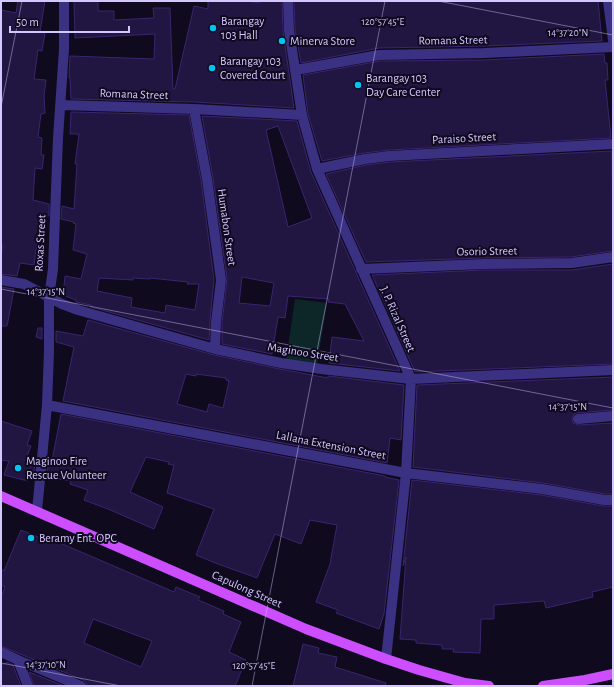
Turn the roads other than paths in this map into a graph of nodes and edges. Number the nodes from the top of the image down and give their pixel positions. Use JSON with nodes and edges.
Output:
{"nodes":[{"id":1,"x":64,"y":1,"type":"edge"},
{"id":2,"x":288,"y":1,"type":"edge"},
{"id":3,"x":608,"y":1,"type":"edge"},
{"id":4,"x":613,"y":40,"type":"edge"},
{"id":5,"x":613,"y":47,"type":"edge"},
{"id":6,"x":296,"y":70,"type":"junction"},
{"id":7,"x":61,"y":105,"type":"junction"},
{"id":8,"x":194,"y":109,"type":"junction"},
{"id":9,"x":302,"y":116,"type":"junction"},
{"id":10,"x":613,"y":144,"type":"edge"},
{"id":11,"x":317,"y":169,"type":"junction"},
{"id":12,"x":613,"y":257,"type":"edge"},
{"id":13,"x":361,"y":269,"type":"junction"},
{"id":14,"x":1,"y":280,"type":"edge"},
{"id":15,"x":49,"y":297,"type":"junction"},
{"id":16,"x":215,"y":349,"type":"junction"},
{"id":17,"x":613,"y":370,"type":"edge"},
{"id":18,"x":411,"y":379,"type":"junction"},
{"id":19,"x":47,"y":405,"type":"junction"},
{"id":20,"x":613,"y":416,"type":"edge"},
{"id":21,"x":578,"y":419,"type":"dead end"},
{"id":22,"x":406,"y":473,"type":"junction"},
{"id":23,"x":1,"y":496,"type":"edge"},
{"id":24,"x":613,"y":500,"type":"edge"},
{"id":25,"x":36,"y":511,"type":"junction"},
{"id":26,"x":1,"y":652,"type":"edge"},
{"id":27,"x":386,"y":659,"type":"junction"},
{"id":28,"x":18,"y":660,"type":"junction"},
{"id":29,"x":613,"y":674,"type":"edge"},
{"id":30,"x":464,"y":684,"type":"edge"},
{"id":31,"x":28,"y":686,"type":"edge"},
{"id":32,"x":82,"y":686,"type":"edge"},
{"id":33,"x":489,"y":686,"type":"edge"},
{"id":34,"x":543,"y":686,"type":"edge"}],
"edges":[{"from":1,"to":7,"type":"street","name":"Roxas Street"},
{"from":2,"to":6,"type":"street","name":"J. P. Rizal Street"},
{"from":3,"to":4,"type":"street"},
{"from":5,"to":6,"type":"street","name":"Romana Street"},
{"from":6,"to":9,"type":"street","name":"J. P. Rizal Street"},
{"from":7,"to":8,"type":"street","name":"Romana Street"},
{"from":7,"to":15,"type":"street","name":"Roxas Street"},
{"from":8,"to":9,"type":"street","name":"Romana Street"},
{"from":8,"to":16,"type":"street","name":"Humabon Street"},
{"from":9,"to":11,"type":"street","name":"J. P. Rizal Street"},
{"from":10,"to":11,"type":"street","name":"Paraiso Street"},
{"from":11,"to":13,"type":"street","name":"J. P. Rizal Street"},
{"from":12,"to":13,"type":"street","name":"Osorio Street"},
{"from":13,"to":18,"type":"street","name":"J. P. Rizal Street"},
{"from":14,"to":15,"type":"street","name":"Maginoo Street"},
{"from":15,"to":16,"type":"street","name":"Maginoo Street"},
{"from":15,"to":19,"type":"street","name":"Roxas Street"},
{"from":16,"to":18,"type":"street","name":"Maginoo Street"},
{"from":17,"to":18,"type":"street","name":"Maginoo Street"},
{"from":18,"to":22,"type":"street","name":"J. P. Rizal Street"},
{"from":19,"to":22,"type":"street","name":"Lallana Extension Street"},
{"from":19,"to":25,"type":"street","name":"Roxas Street"},
{"from":20,"to":21,"type":"street"},
{"from":22,"to":24,"type":"street","name":"Lallana Extension Street"},
{"from":22,"to":27,"type":"street","name":"J. P. Rizal Street"},
{"from":23,"to":25,"type":"main road","name":"Capulong Street"},
{"from":25,"to":27,"type":"main road","name":"Capulong Street"},
{"from":26,"to":28,"type":"street"},
{"from":27,"to":30,"type":"main road","name":"Capulong Street"},
{"from":28,"to":31,"type":"street"},
{"from":28,"to":32,"type":"street"},
{"from":29,"to":34,"type":"main road"},
{"from":30,"to":33,"type":"main road","name":"Capulong Street"}]}
